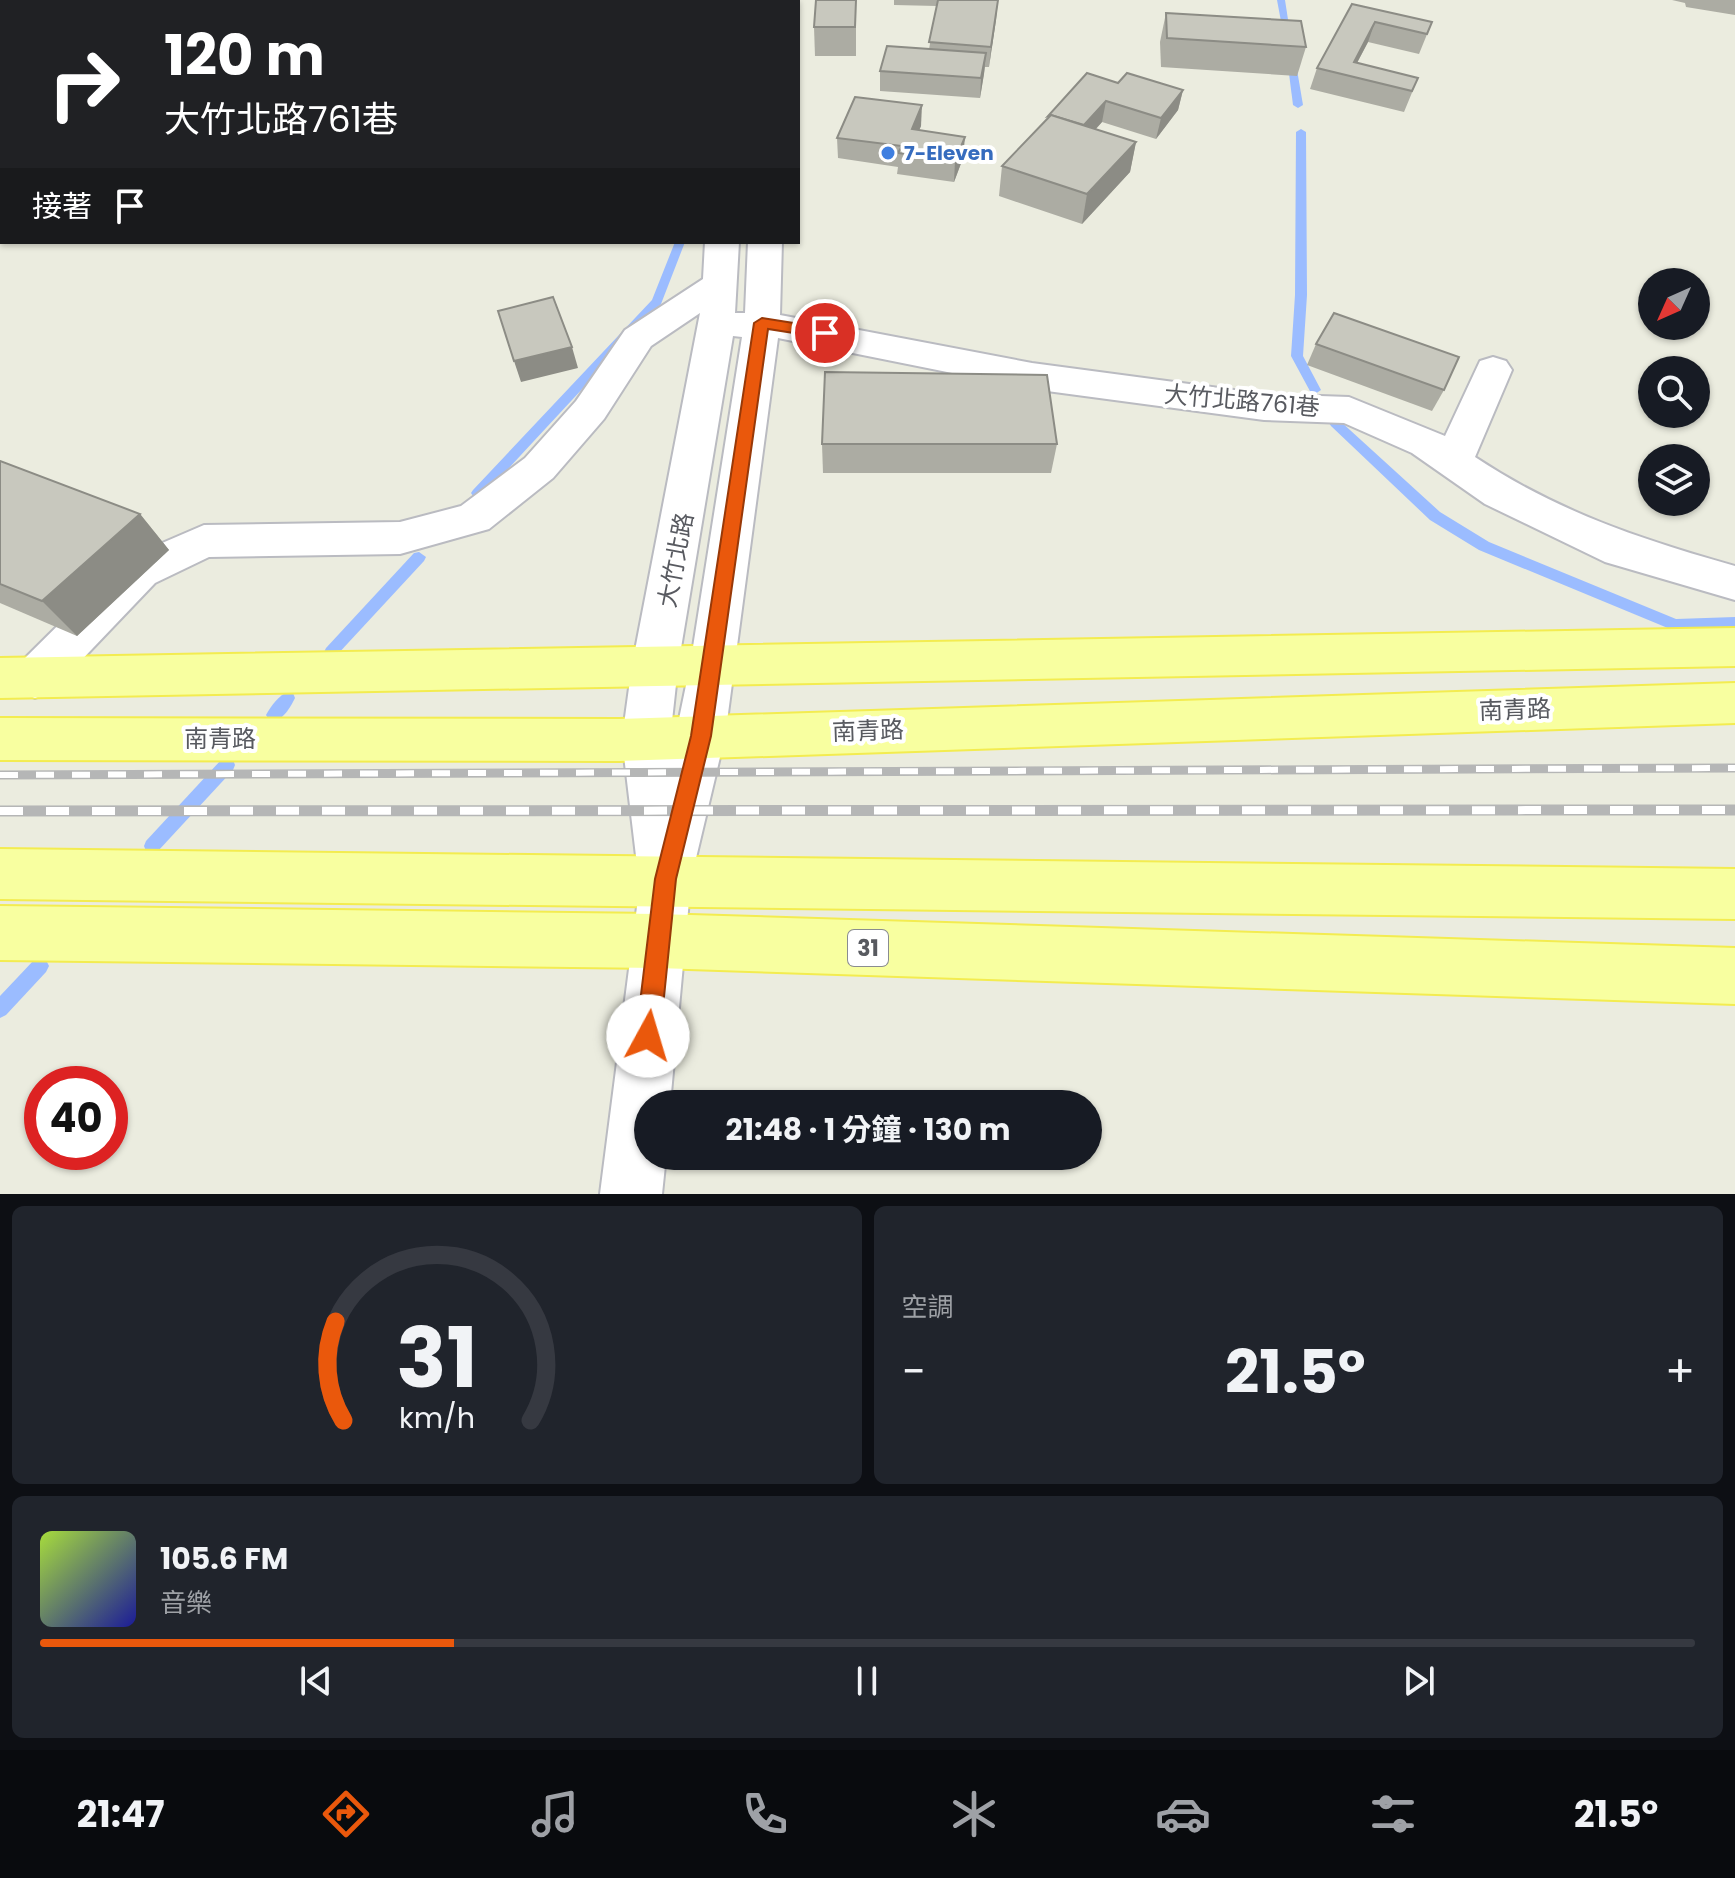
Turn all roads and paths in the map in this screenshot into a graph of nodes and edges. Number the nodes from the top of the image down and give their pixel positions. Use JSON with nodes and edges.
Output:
{"nodes":[{"id":1,"x":722,"y":244,"type":"edge"},
{"id":2,"x":765,"y":244,"type":"edge"},
{"id":3,"x":717,"y":304,"type":"junction"},
{"id":4,"x":762,"y":323,"type":"junction"},
{"id":5,"x":1493,"y":370,"type":"dead end"},
{"id":6,"x":1453,"y":462,"type":"junction"},
{"id":7,"x":1735,"y":583,"type":"edge"},
{"id":8,"x":1735,"y":647,"type":"edge"},
{"id":9,"x":655,"y":666,"type":"junction"},
{"id":10,"x":713,"y":666,"type":"junction"},
{"id":11,"x":18,"y":678,"type":"edge"},
{"id":12,"x":1735,"y":703,"type":"edge"},
{"id":13,"x":701,"y":736,"type":"junction"},
{"id":14,"x":0,"y":739,"type":"edge"},
{"id":15,"x":646,"y":739,"type":"junction"},
{"id":16,"x":0,"y":874,"type":"edge"},
{"id":17,"x":665,"y":879,"type":"junction"},
{"id":18,"x":1735,"y":894,"type":"edge"},
{"id":19,"x":0,"y":933,"type":"edge"},
{"id":20,"x":658,"y":941,"type":"junction"},
{"id":21,"x":1735,"y":976,"type":"edge"},
{"id":22,"x":631,"y":1194,"type":"edge"}],
"edges":[{"from":1,"to":3,"type":"street","name":"大竹北路"},
{"from":2,"to":4,"type":"street","name":"大竹北路"},
{"from":3,"to":4,"type":"street","name":"大竹北路761巷"},
{"from":3,"to":9,"type":"street","name":"大竹北路"},
{"from":3,"to":11,"type":"street"},
{"from":4,"to":6,"type":"street","name":"大竹北路761巷"},
{"from":4,"to":10,"type":"street","name":"大竹北路"},
{"from":5,"to":6,"type":"street"},
{"from":6,"to":7,"type":"street","name":"大竹北路761巷"},
{"from":8,"to":10,"type":"main road"},
{"from":9,"to":10,"type":"main road"},
{"from":9,"to":11,"type":"main road"},
{"from":9,"to":15,"type":"street","name":"大竹北路"},
{"from":10,"to":13,"type":"street","name":"大竹北路"},
{"from":12,"to":13,"type":"main road","name":"南青路"},
{"from":13,"to":15,"type":"main road","name":"南青路"},
{"from":13,"to":17,"type":"street","name":"大竹北路"},
{"from":14,"to":15,"type":"main road","name":"南青路"},
{"from":15,"to":17,"type":"street","name":"大竹北路"},
{"from":16,"to":17,"type":"main road"},
{"from":17,"to":18,"type":"main road"},
{"from":17,"to":20,"type":"street","name":"大竹北路"},
{"from":19,"to":20,"type":"main road","number":"31"},
{"from":20,"to":21,"type":"main road","number":"31"},
{"from":20,"to":22,"type":"street","name":"大竹北路"}]}
